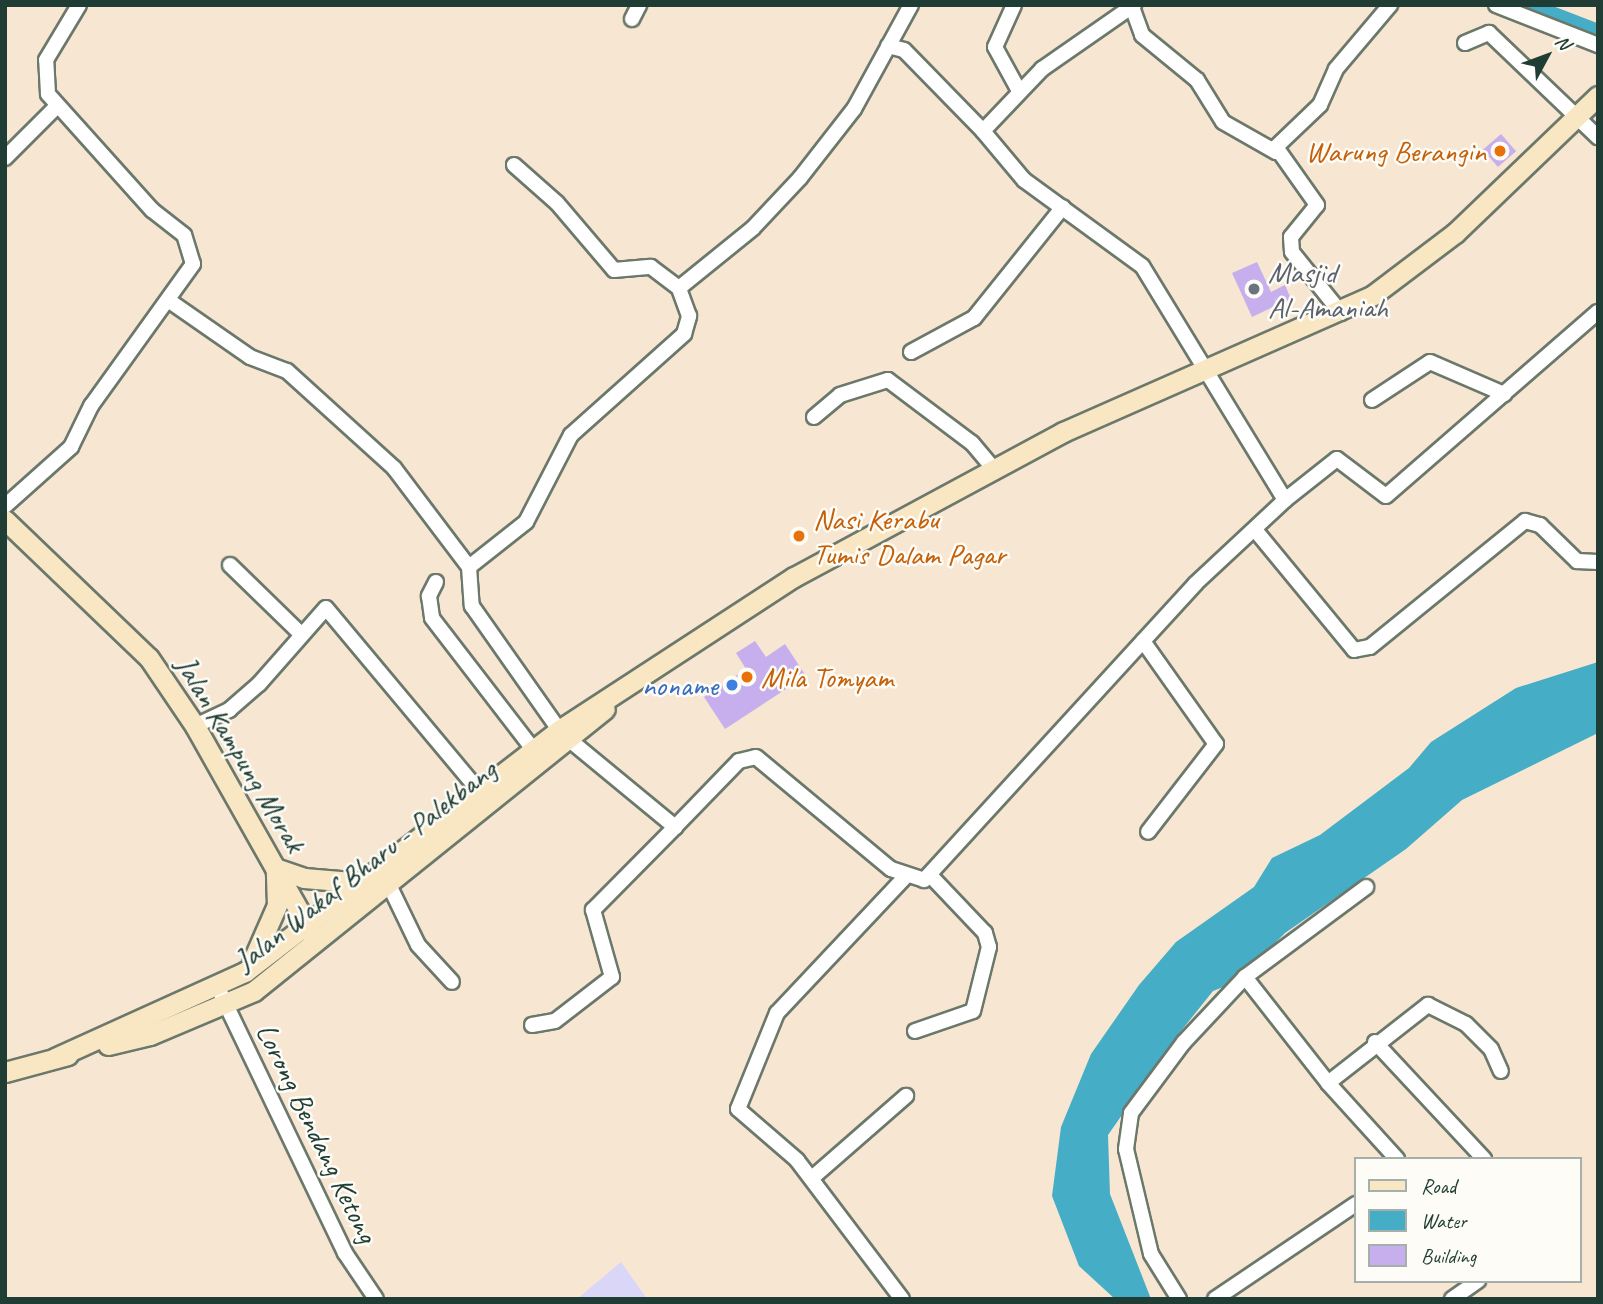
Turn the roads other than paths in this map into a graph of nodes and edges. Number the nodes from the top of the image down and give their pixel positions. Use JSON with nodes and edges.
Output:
{"nodes":[{"id":1,"x":79,"y":5,"type":"edge"},
{"id":2,"x":639,"y":5,"type":"edge"},
{"id":3,"x":911,"y":5,"type":"edge"},
{"id":4,"x":1014,"y":5,"type":"edge"},
{"id":5,"x":1390,"y":5,"type":"edge"},
{"id":6,"x":1496,"y":5,"type":"edge"},
{"id":7,"x":1133,"y":6,"type":"edge"},
{"id":8,"x":632,"y":19,"type":"dead end"},
{"id":9,"x":1465,"y":43,"type":"dead end"},
{"id":10,"x":1598,"y":45,"type":"edge"},
{"id":11,"x":888,"y":46,"type":"junction"},
{"id":12,"x":1018,"y":89,"type":"junction"},
{"id":13,"x":1598,"y":96,"type":"edge"},
{"id":14,"x":57,"y":106,"type":"junction"},
{"id":15,"x":1580,"y":113,"type":"junction"},
{"id":16,"x":984,"y":131,"type":"junction"},
{"id":17,"x":1598,"y":137,"type":"edge"},
{"id":18,"x":1276,"y":152,"type":"junction"},
{"id":19,"x":5,"y":158,"type":"edge"},
{"id":20,"x":514,"y":165,"type":"dead end"},
{"id":21,"x":1063,"y":206,"type":"junction"},
{"id":22,"x":679,"y":288,"type":"junction"},
{"id":23,"x":168,"y":300,"type":"junction"},
{"id":24,"x":1598,"y":312,"type":"edge"},
{"id":25,"x":1341,"y":313,"type":"junction"},
{"id":26,"x":911,"y":352,"type":"dead end"},
{"id":27,"x":1206,"y":370,"type":"junction"},
{"id":28,"x":1504,"y":394,"type":"junction"},
{"id":29,"x":1372,"y":401,"type":"dead end"},
{"id":30,"x":814,"y":417,"type":"dead end"},
{"id":31,"x":994,"y":469,"type":"junction"},
{"id":32,"x":1285,"y":500,"type":"junction"},
{"id":33,"x":5,"y":506,"type":"edge"},
{"id":34,"x":5,"y":520,"type":"edge"},
{"id":35,"x":1256,"y":531,"type":"junction"},
{"id":36,"x":1598,"y":562,"type":"edge"},
{"id":37,"x":230,"y":565,"type":"dead end"},
{"id":38,"x":469,"y":567,"type":"junction"},
{"id":39,"x":436,"y":582,"type":"dead end"},
{"id":40,"x":300,"y":634,"type":"junction"},
{"id":41,"x":1143,"y":641,"type":"junction"},
{"id":42,"x":195,"y":726,"type":"junction"},
{"id":43,"x":565,"y":736,"type":"junction"},
{"id":44,"x":533,"y":749,"type":"junction"},
{"id":45,"x":480,"y":792,"type":"junction"},
{"id":46,"x":675,"y":827,"type":"junction"},
{"id":47,"x":1147,"y":832,"type":"dead end"},
{"id":48,"x":275,"y":867,"type":"junction"},
{"id":49,"x":931,"y":876,"type":"junction"},
{"id":50,"x":905,"y":878,"type":"junction"},
{"id":51,"x":365,"y":883,"type":"junction"},
{"id":52,"x":390,"y":887,"type":"junction"},
{"id":53,"x":1366,"y":887,"type":"dead end"},
{"id":54,"x":308,"y":927,"type":"junction"},
{"id":55,"x":318,"y":945,"type":"junction"},
{"id":56,"x":244,"y":972,"type":"junction"},
{"id":57,"x":1245,"y":977,"type":"junction"},
{"id":58,"x":452,"y":982,"type":"dead end"},
{"id":59,"x":217,"y":987,"type":"junction"},
{"id":60,"x":226,"y":1005,"type":"junction"},
{"id":61,"x":532,"y":1024,"type":"dead end"},
{"id":62,"x":915,"y":1031,"type":"dead end"},
{"id":63,"x":1375,"y":1042,"type":"junction"},
{"id":64,"x":55,"y":1058,"type":"junction"},
{"id":65,"x":1501,"y":1071,"type":"dead end"},
{"id":66,"x":5,"y":1072,"type":"edge"},
{"id":67,"x":1328,"y":1083,"type":"junction"},
{"id":68,"x":906,"y":1096,"type":"dead end"},
{"id":69,"x":1395,"y":1157,"type":"edge"},
{"id":70,"x":1482,"y":1157,"type":"edge"},
{"id":71,"x":812,"y":1178,"type":"junction"},
{"id":72,"x":1354,"y":1205,"type":"edge"},
{"id":73,"x":1475,"y":1283,"type":"edge"},
{"id":74,"x":376,"y":1299,"type":"edge"},
{"id":75,"x":902,"y":1299,"type":"edge"},
{"id":76,"x":1179,"y":1299,"type":"edge"},
{"id":77,"x":1215,"y":1299,"type":"edge"},
{"id":78,"x":1452,"y":1299,"type":"edge"}],
"edges":[{"from":1,"to":14,"type":"street"},
{"from":2,"to":8,"type":"street"},
{"from":3,"to":11,"type":"street"},
{"from":4,"to":12,"type":"street"},
{"from":5,"to":18,"type":"street"},
{"from":6,"to":10,"type":"street"},
{"from":7,"to":12,"type":"street"},
{"from":7,"to":18,"type":"street"},
{"from":9,"to":15,"type":"street"},
{"from":11,"to":16,"type":"street"},
{"from":11,"to":22,"type":"street"},
{"from":12,"to":16,"type":"street"},
{"from":13,"to":15,"type":"main road","name":"Jalan Wakaf Bharu - Palekbang"},
{"from":14,"to":19,"type":"street"},
{"from":14,"to":23,"type":"street"},
{"from":15,"to":17,"type":"street"},
{"from":15,"to":25,"type":"main road","name":"Jalan Wakaf Bharu - Palekbang"},
{"from":16,"to":21,"type":"street"},
{"from":18,"to":25,"type":"street"},
{"from":20,"to":22,"type":"street"},
{"from":21,"to":26,"type":"street"},
{"from":21,"to":27,"type":"street"},
{"from":22,"to":38,"type":"street"},
{"from":23,"to":33,"type":"street"},
{"from":23,"to":38,"type":"street"},
{"from":24,"to":28,"type":"street"},
{"from":25,"to":27,"type":"main road","name":"Jalan Wakaf Bharu - Palekbang"},
{"from":27,"to":31,"type":"main road","name":"Jalan Wakaf Bharu - Palekbang"},
{"from":27,"to":32,"type":"street"},
{"from":28,"to":29,"type":"street"},
{"from":28,"to":32,"type":"street"},
{"from":30,"to":31,"type":"street"},
{"from":31,"to":43,"type":"main road","name":"Jalan Wakaf Bharu - Palekbang"},
{"from":32,"to":35,"type":"street"},
{"from":34,"to":42,"type":"main road","name":"Jalan Kampung Morak"},
{"from":35,"to":36,"type":"street"},
{"from":35,"to":41,"type":"street"},
{"from":37,"to":40,"type":"street"},
{"from":38,"to":43,"type":"street"},
{"from":39,"to":44,"type":"street"},
{"from":40,"to":42,"type":"street"},
{"from":40,"to":45,"type":"street"},
{"from":41,"to":47,"type":"street"},
{"from":41,"to":49,"type":"street"},
{"from":42,"to":48,"type":"main road","name":"Jalan Kampung Morak"},
{"from":43,"to":44,"type":"main road","name":"Jalan Wakaf Bharu - Palekbang"},
{"from":43,"to":46,"type":"street"},
{"from":43,"to":52,"type":"main road","name":"Jalan Wakaf Bharu - Palekbang"},
{"from":44,"to":45,"type":"main road","name":"Jalan Wakaf Bharu - Palekbang"},
{"from":45,"to":51,"type":"main road","name":"Jalan Wakaf Bharu - Palekbang"},
{"from":46,"to":50,"type":"street"},
{"from":46,"to":61,"type":"street"},
{"from":48,"to":51,"type":"main road"},
{"from":48,"to":54,"type":"main road","name":"Jalan Kampung Morak"},
{"from":48,"to":56,"type":"main road"},
{"from":49,"to":50,"type":"street"},
{"from":49,"to":62,"type":"street"},
{"from":50,"to":71,"type":"street"},
{"from":51,"to":54,"type":"main road","name":"Jalan Wakaf Bharu - Palekbang"},
{"from":52,"to":55,"type":"main road","name":"Jalan Wakaf Bharu - Palekbang"},
{"from":52,"to":58,"type":"street"},
{"from":53,"to":57,"type":"street"},
{"from":54,"to":55,"type":"main road","name":"Jalan Kampung Morak"},
{"from":54,"to":56,"type":"main road","name":"Jalan Wakaf Bharu - Palekbang"},
{"from":55,"to":60,"type":"main road","name":"Jalan Wakaf Bharu - Palekbang"},
{"from":56,"to":59,"type":"main road","name":"Jalan Wakaf Bharu - Palekbang"},
{"from":57,"to":67,"type":"street"},
{"from":57,"to":76,"type":"street"},
{"from":59,"to":60,"type":"street","name":"Lorong Bendang Ketong"},
{"from":59,"to":64,"type":"main road","name":"Jalan Wakaf Bharu - Palekbang"},
{"from":60,"to":64,"type":"main road","name":"Jalan Wakaf Bharu - Palekbang"},
{"from":60,"to":74,"type":"street","name":"Lorong Bendang Ketong"},
{"from":63,"to":65,"type":"street"},
{"from":63,"to":67,"type":"street"},
{"from":63,"to":70,"type":"street"},
{"from":64,"to":66,"type":"main road","name":"Jalan Wakaf Bharu - Palekbang"},
{"from":67,"to":69,"type":"street"},
{"from":68,"to":71,"type":"street"},
{"from":71,"to":75,"type":"street"},
{"from":72,"to":77,"type":"street"},
{"from":73,"to":78,"type":"street"}]}
